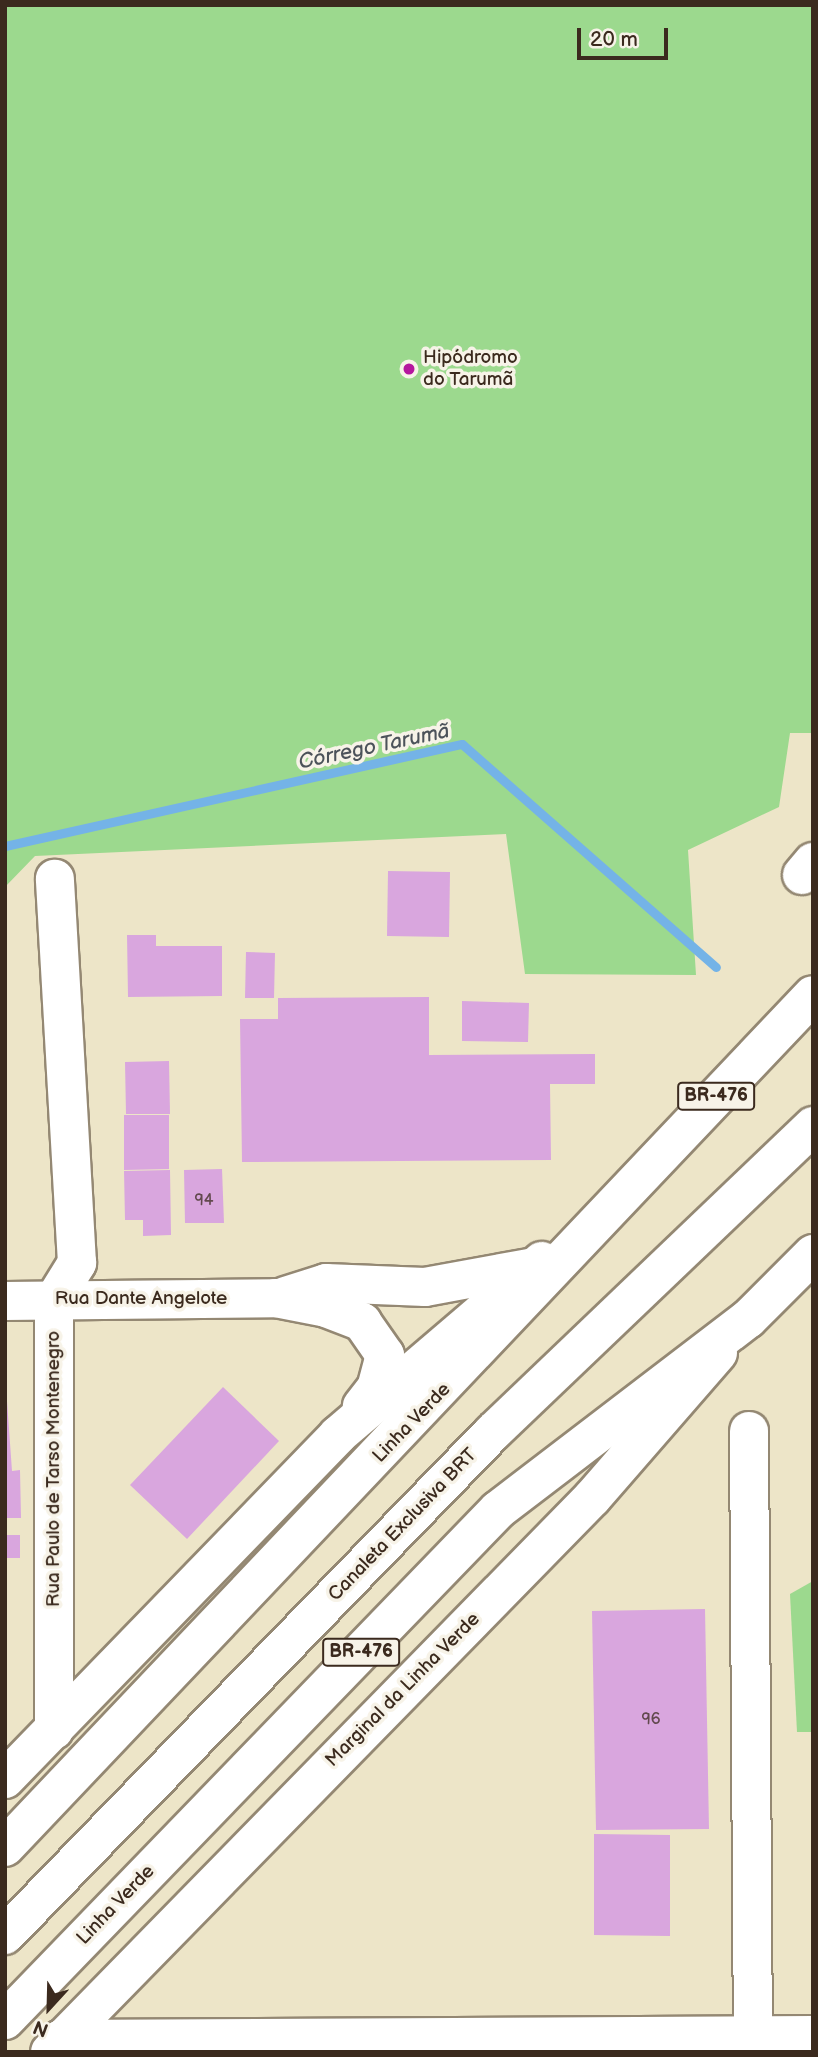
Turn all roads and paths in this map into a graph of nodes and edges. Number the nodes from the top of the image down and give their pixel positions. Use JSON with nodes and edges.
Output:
{"nodes":[{"id":1,"x":55,"y":879,"type":"dead end"},
{"id":2,"x":813,"y":995,"type":"edge"},
{"id":3,"x":813,"y":1126,"type":"edge"},
{"id":4,"x":619,"y":1198,"type":"junction"},
{"id":5,"x":813,"y":1254,"type":"edge"},
{"id":6,"x":536,"y":1266,"type":"junction"},
{"id":7,"x":276,"y":1298,"type":"junction"},
{"id":8,"x":54,"y":1300,"type":"junction"},
{"id":9,"x":5,"y":1301,"type":"edge"},
{"id":10,"x":748,"y":1319,"type":"junction"},
{"id":11,"x":749,"y":1430,"type":"dead end"},
{"id":12,"x":338,"y":1435,"type":"junction"},
{"id":13,"x":54,"y":1730,"type":"junction"},
{"id":14,"x":5,"y":1779,"type":"edge"},
{"id":15,"x":5,"y":1847,"type":"edge"},
{"id":16,"x":5,"y":1934,"type":"edge"},
{"id":17,"x":110,"y":1988,"type":"junction"},
{"id":18,"x":5,"y":2020,"type":"edge"},
{"id":19,"x":813,"y":2035,"type":"edge"},
{"id":20,"x":149,"y":2039,"type":"junction"},
{"id":21,"x":752,"y":2044,"type":"edge"},
{"id":22,"x":57,"y":2048,"type":"edge"}],
"edges":[{"from":1,"to":8,"type":"main road"},
{"from":2,"to":4,"type":"main road","name":"Linha Verde","number":"BR-476"},
{"from":3,"to":16,"type":"main road","name":"Canaleta Exclusiva BRT"},
{"from":4,"to":6,"type":"main road"},
{"from":4,"to":15,"type":"main road","name":"Linha Verde","number":"BR-476"},
{"from":5,"to":10,"type":"main road","name":"Linha Verde","number":"BR-476"},
{"from":6,"to":7,"type":"main road","name":"Rua Dante Angelote"},
{"from":6,"to":12,"type":"main road"},
{"from":7,"to":8,"type":"main road","name":"Rua Dante Angelote"},
{"from":7,"to":12,"type":"main road","name":"Rua Dante Angelote"},
{"from":8,"to":9,"type":"main road","name":"Rua Dante Angelote"},
{"from":8,"to":13,"type":"main road","name":"Rua Paulo de Tarso Montenegro"},
{"from":10,"to":17,"type":"main road","name":"Marginal da Linha Verde"},
{"from":10,"to":18,"type":"main road","name":"Linha Verde","number":"BR-476"},
{"from":11,"to":21,"type":"main road"},
{"from":12,"to":13,"type":"main road"},
{"from":13,"to":14,"type":"main road"},
{"from":17,"to":20,"type":"main road"},
{"from":17,"to":22,"type":"main road","name":"Marginal da Linha Verde"},
{"from":19,"to":21,"type":"main road"},
{"from":20,"to":21,"type":"main road"},
{"from":20,"to":22,"type":"main road"}]}
